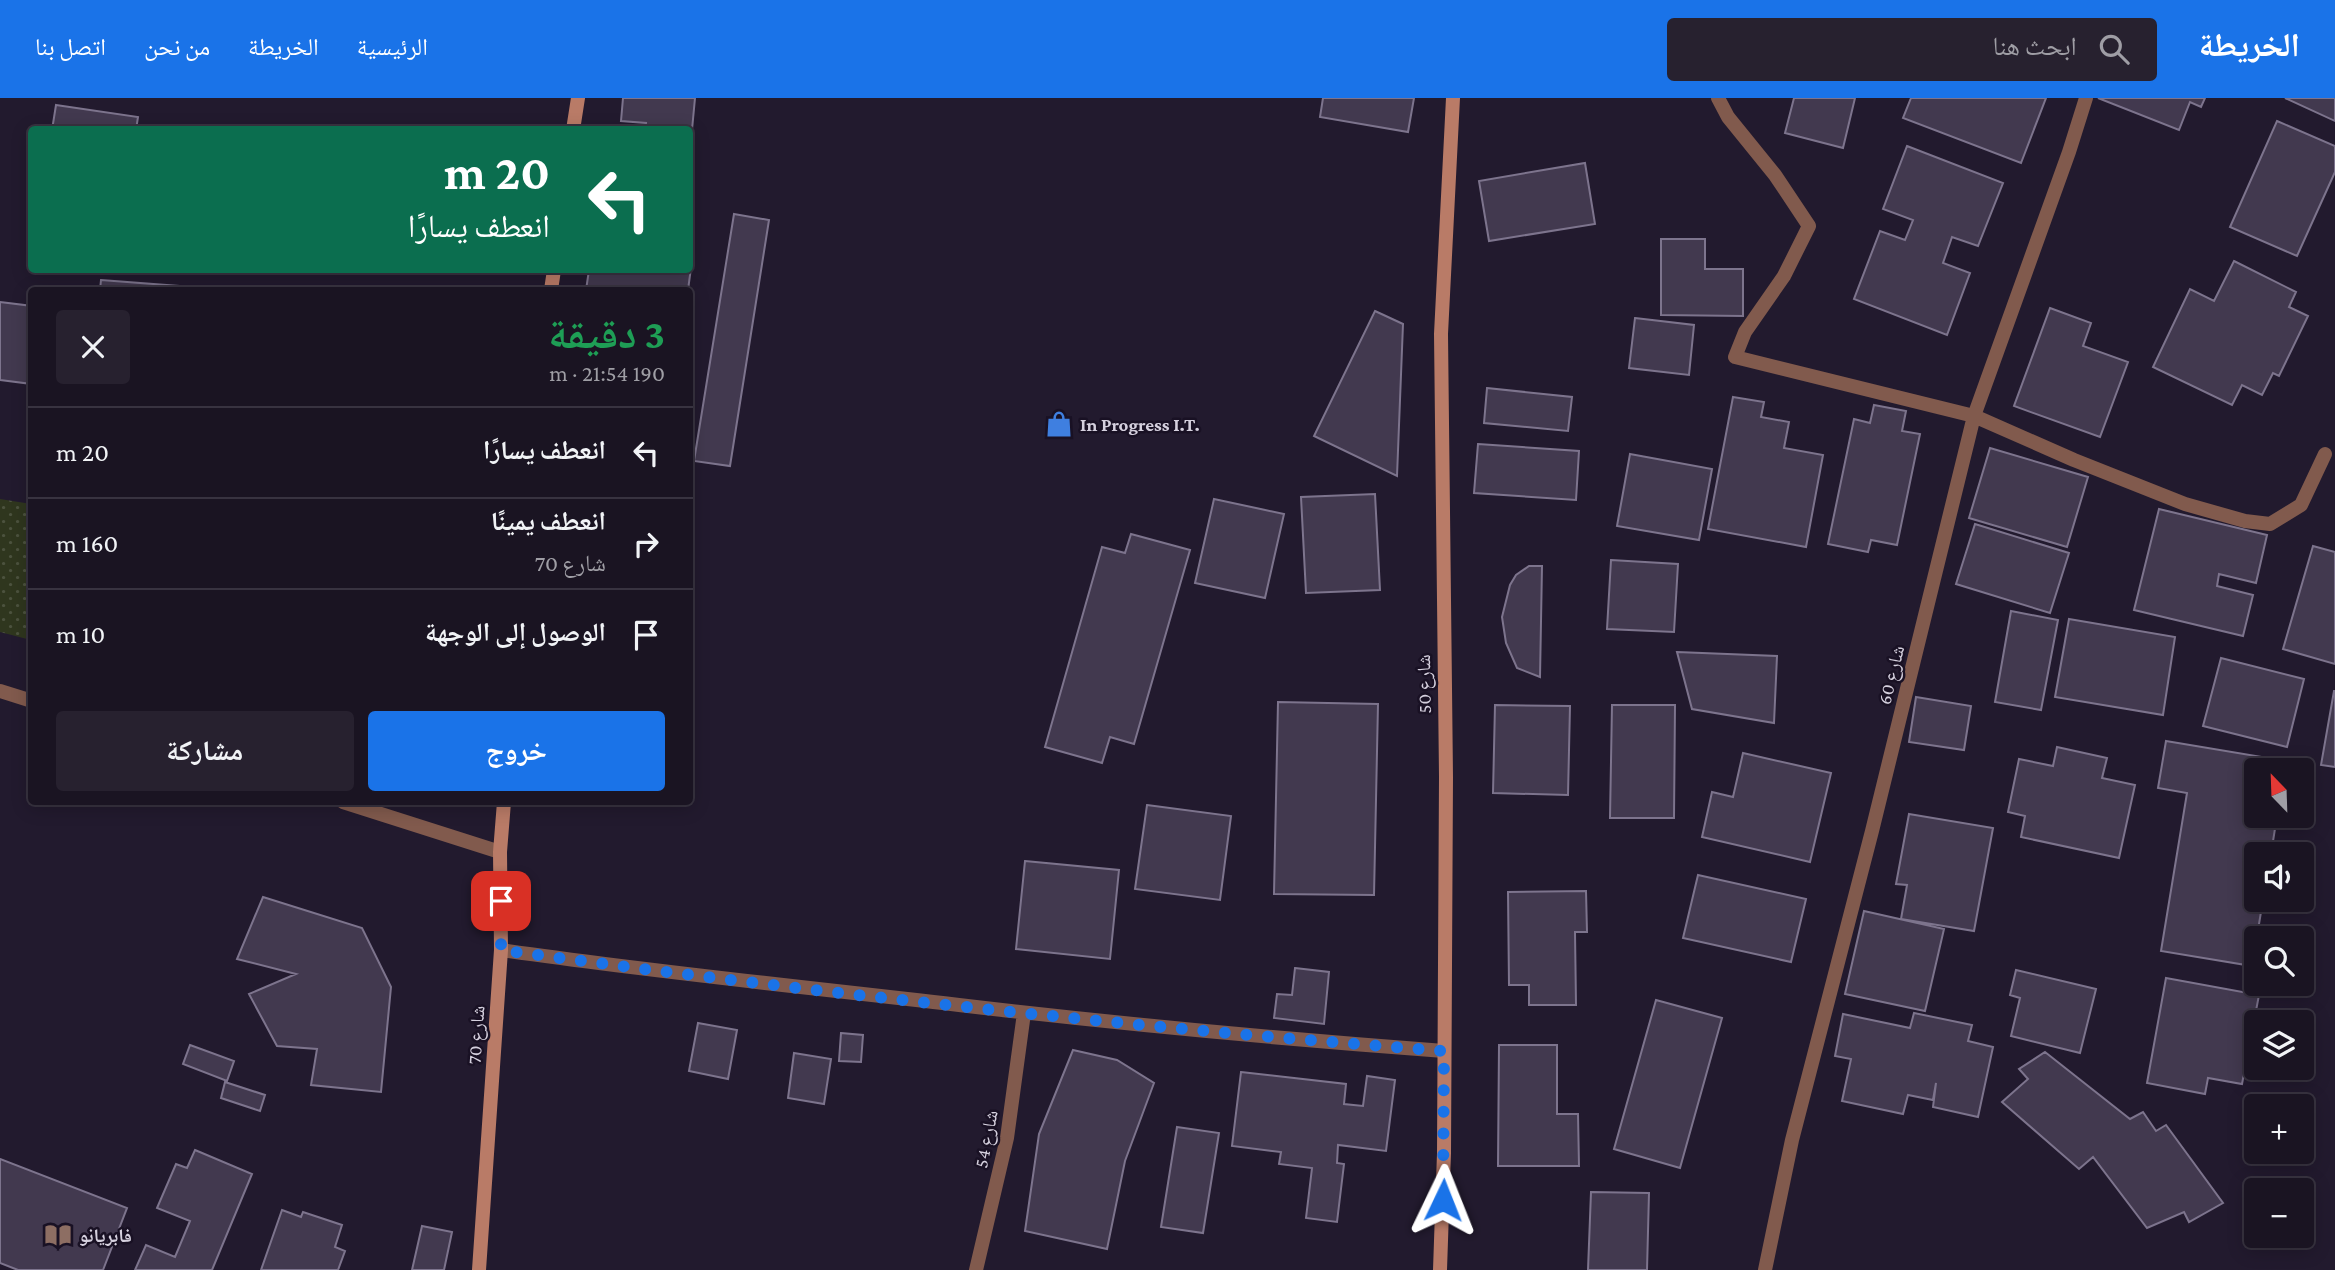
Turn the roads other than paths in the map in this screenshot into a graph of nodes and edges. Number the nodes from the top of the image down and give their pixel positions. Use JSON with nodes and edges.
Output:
{"nodes":[{"id":1,"x":578,"y":98,"type":"edge"},
{"id":2,"x":1452,"y":98,"type":"edge"},
{"id":3,"x":1718,"y":98,"type":"edge"},
{"id":4,"x":2086,"y":98,"type":"edge"},
{"id":5,"x":574,"y":126,"type":"edge"},
{"id":6,"x":1974,"y":416,"type":"junction"},
{"id":7,"x":2325,"y":454,"type":"dead end"},
{"id":8,"x":0,"y":691,"type":"edge"},
{"id":9,"x":28,"y":700,"type":"edge"},
{"id":10,"x":352,"y":805,"type":"edge"},
{"id":11,"x":504,"y":805,"type":"edge"},
{"id":12,"x":500,"y":852,"type":"junction"},
{"id":13,"x":501,"y":950,"type":"junction"},
{"id":14,"x":1024,"y":1013,"type":"junction"},
{"id":15,"x":1444,"y":1051,"type":"junction"},
{"id":16,"x":479,"y":1270,"type":"edge"},
{"id":17,"x":976,"y":1270,"type":"edge"},
{"id":18,"x":1440,"y":1270,"type":"edge"},
{"id":19,"x":1765,"y":1270,"type":"edge"}],
"edges":[{"from":1,"to":5,"type":"street"},
{"from":2,"to":15,"type":"street","name":"شارع 50"},
{"from":3,"to":6,"type":"street"},
{"from":4,"to":6,"type":"street","name":"شارع 60"},
{"from":6,"to":7,"type":"street"},
{"from":6,"to":19,"type":"street","name":"شارع 60"},
{"from":8,"to":9,"type":"street"},
{"from":10,"to":12,"type":"street"},
{"from":11,"to":12,"type":"street","name":"شارع 70"},
{"from":12,"to":13,"type":"street","name":"شارع 70"},
{"from":13,"to":14,"type":"street"},
{"from":13,"to":16,"type":"street","name":"شارع 70"},
{"from":14,"to":15,"type":"street"},
{"from":14,"to":17,"type":"street","name":"شارع 54"},
{"from":15,"to":18,"type":"street","name":"شارع 50"}]}
